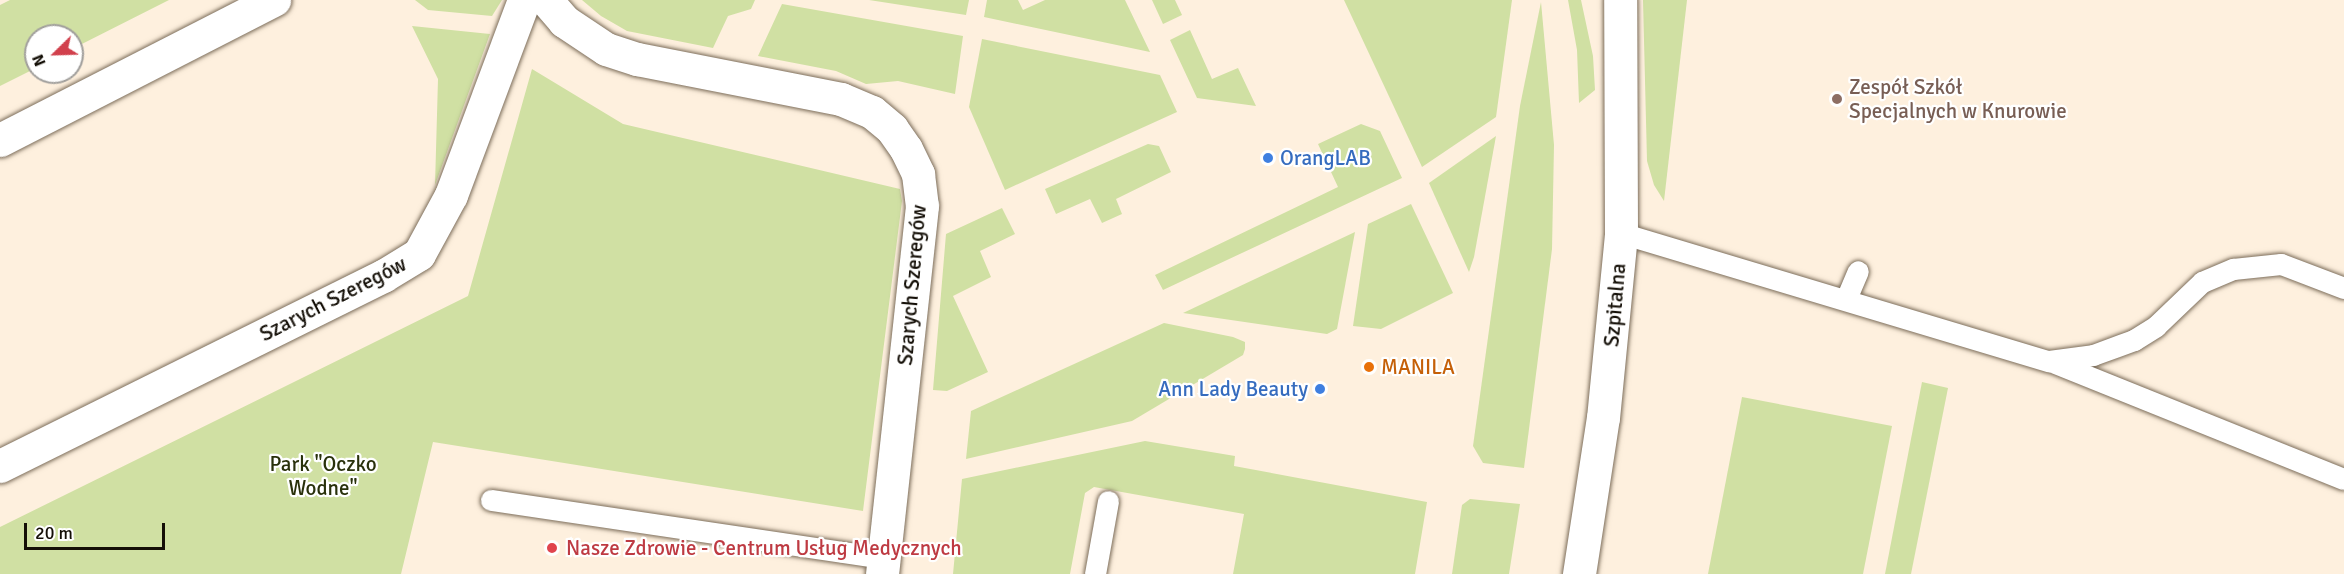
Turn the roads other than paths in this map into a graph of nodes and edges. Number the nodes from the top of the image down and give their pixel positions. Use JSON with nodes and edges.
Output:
{"nodes":[{"id":1,"x":273,"y":0,"type":"edge"},
{"id":2,"x":524,"y":0,"type":"edge"},
{"id":3,"x":546,"y":0,"type":"edge"},
{"id":4,"x":1604,"y":0,"type":"edge"},
{"id":5,"x":1620,"y":0,"type":"edge"},
{"id":6,"x":1617,"y":33,"type":"junction"},
{"id":7,"x":0,"y":140,"type":"edge"},
{"id":8,"x":1621,"y":233,"type":"junction"},
{"id":9,"x":1858,"y":271,"type":"dead end"},
{"id":10,"x":2344,"y":288,"type":"edge"},
{"id":11,"x":1846,"y":299,"type":"junction"},
{"id":12,"x":2049,"y":361,"type":"junction"},
{"id":13,"x":0,"y":466,"type":"edge"},
{"id":14,"x":2344,"y":479,"type":"edge"},
{"id":15,"x":491,"y":500,"type":"dead end"},
{"id":16,"x":1107,"y":501,"type":"dead end"},
{"id":17,"x":883,"y":566,"type":"edge"},
{"id":18,"x":1095,"y":574,"type":"edge"},
{"id":19,"x":1579,"y":574,"type":"edge"}],
"edges":[{"from":1,"to":7,"type":"street"},
{"from":2,"to":13,"type":"street","name":"Szarych Szeregów"},
{"from":3,"to":17,"type":"street","name":"Szarych Szeregów"},
{"from":4,"to":6,"type":"street","name":"Szpitalna"},
{"from":5,"to":6,"type":"street","name":"Szpitalna"},
{"from":6,"to":8,"type":"street","name":"Szpitalna"},
{"from":8,"to":11,"type":"lane"},
{"from":8,"to":19,"type":"street","name":"Szpitalna"},
{"from":9,"to":11,"type":"lane"},
{"from":10,"to":12,"type":"lane"},
{"from":11,"to":12,"type":"lane"},
{"from":12,"to":14,"type":"lane"},
{"from":15,"to":17,"type":"lane"},
{"from":16,"to":18,"type":"lane"}]}
